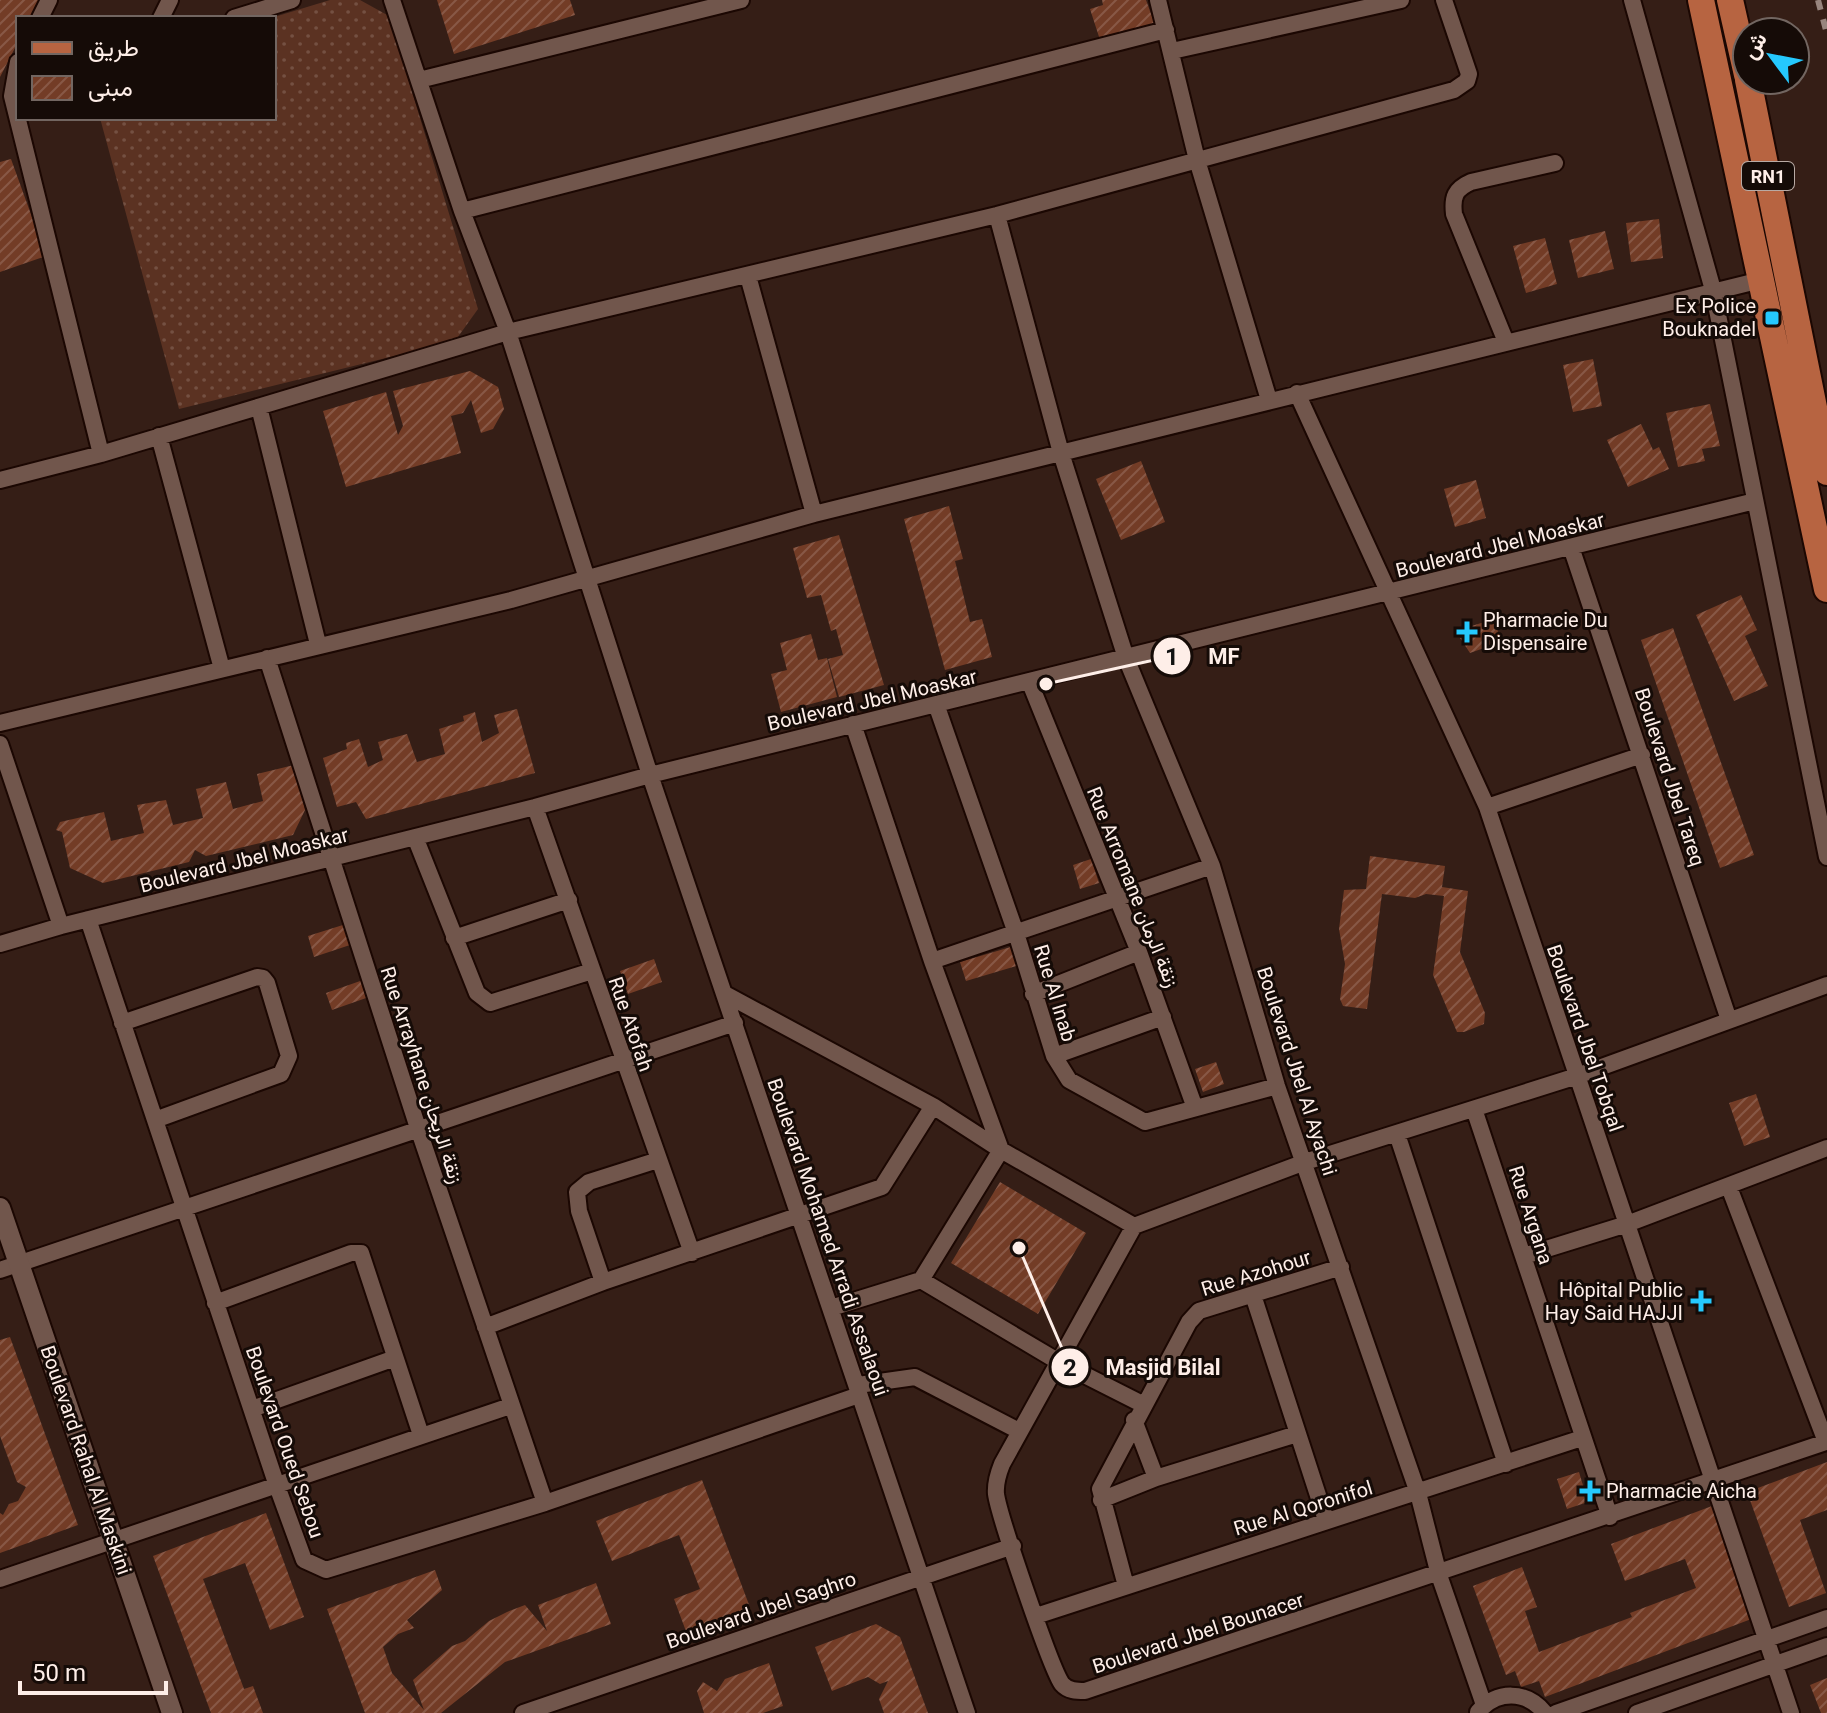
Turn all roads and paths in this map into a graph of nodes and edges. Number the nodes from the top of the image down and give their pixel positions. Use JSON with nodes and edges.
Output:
{"nodes":[{"id":1,"x":292,"y":0,"type":"edge"},
{"id":2,"x":392,"y":0,"type":"edge"},
{"id":3,"x":741,"y":0,"type":"edge"},
{"id":4,"x":1158,"y":0,"type":"edge"},
{"id":5,"x":1401,"y":0,"type":"edge"},
{"id":6,"x":1444,"y":0,"type":"edge"},
{"id":7,"x":1632,"y":0,"type":"edge"},
{"id":8,"x":1701,"y":0,"type":"edge"},
{"id":9,"x":240,"y":16,"type":"edge"},
{"id":10,"x":1166,"y":30,"type":"junction"},
{"id":11,"x":1172,"y":51,"type":"junction"},
{"id":12,"x":16,"y":70,"type":"edge"},
{"id":13,"x":419,"y":80,"type":"junction"},
{"id":14,"x":10,"y":96,"type":"edge"},
{"id":15,"x":1752,"y":96,"type":"edge"},
{"id":16,"x":16,"y":120,"type":"edge"},
{"id":17,"x":16,"y":120,"type":"edge"},
{"id":18,"x":1197,"y":160,"type":"junction"},
{"id":19,"x":1555,"y":163,"type":"dead end"},
{"id":20,"x":462,"y":211,"type":"junction"},
{"id":21,"x":997,"y":215,"type":"junction"},
{"id":22,"x":748,"y":276,"type":"junction"},
{"id":23,"x":1761,"y":280,"type":"junction"},
{"id":24,"x":1713,"y":290,"type":"junction"},
{"id":25,"x":508,"y":332,"type":"junction"},
{"id":26,"x":1506,"y":342,"type":"junction"},
{"id":27,"x":1297,"y":393,"type":"junction"},
{"id":28,"x":1269,"y":400,"type":"junction"},
{"id":29,"x":259,"y":407,"type":"junction"},
{"id":30,"x":159,"y":436,"type":"junction"},
{"id":31,"x":1061,"y":453,"type":"junction"},
{"id":32,"x":101,"y":454,"type":"junction"},
{"id":33,"x":1827,"y":472,"type":"edge"},
{"id":34,"x":0,"y":480,"type":"edge"},
{"id":35,"x":1755,"y":501,"type":"junction"},
{"id":36,"x":814,"y":514,"type":"junction"},
{"id":37,"x":1571,"y":547,"type":"junction"},
{"id":38,"x":587,"y":580,"type":"junction"},
{"id":39,"x":1827,"y":589,"type":"edge"},
{"id":40,"x":1387,"y":594,"type":"junction"},
{"id":41,"x":318,"y":644,"type":"junction"},
{"id":42,"x":267,"y":658,"type":"junction"},
{"id":43,"x":1126,"y":658,"type":"junction"},
{"id":44,"x":222,"y":669,"type":"junction"},
{"id":45,"x":1030,"y":683,"type":"junction"},
{"id":46,"x":936,"y":704,"type":"junction"},
{"id":47,"x":0,"y":723,"type":"edge"},
{"id":48,"x":853,"y":724,"type":"junction"},
{"id":49,"x":0,"y":744,"type":"edge"},
{"id":50,"x":1642,"y":755,"type":"junction"},
{"id":51,"x":650,"y":775,"type":"junction"},
{"id":52,"x":535,"y":807,"type":"junction"},
{"id":53,"x":1487,"y":807,"type":"junction"},
{"id":54,"x":415,"y":837,"type":"junction"},
{"id":55,"x":1827,"y":857,"type":"edge"},
{"id":56,"x":330,"y":859,"type":"junction"},
{"id":57,"x":1212,"y":866,"type":"junction"},
{"id":58,"x":1116,"y":896,"type":"junction"},
{"id":59,"x":569,"y":900,"type":"junction"},
{"id":60,"x":88,"y":919,"type":"junction"},
{"id":61,"x":61,"y":926,"type":"junction"},
{"id":62,"x":1016,"y":933,"type":"junction"},
{"id":63,"x":454,"y":938,"type":"junction"},
{"id":64,"x":0,"y":944,"type":"edge"},
{"id":65,"x":1139,"y":952,"type":"junction"},
{"id":66,"x":932,"y":961,"type":"junction"},
{"id":67,"x":592,"y":971,"type":"junction"},
{"id":68,"x":1827,"y":985,"type":"edge"},
{"id":69,"x":725,"y":994,"type":"junction"},
{"id":70,"x":1033,"y":994,"type":"junction"},
{"id":71,"x":1163,"y":1017,"type":"junction"},
{"id":72,"x":1729,"y":1020,"type":"junction"},
{"id":73,"x":122,"y":1023,"type":"junction"},
{"id":74,"x":735,"y":1023,"type":"junction"},
{"id":75,"x":1054,"y":1056,"type":"junction"},
{"id":76,"x":622,"y":1059,"type":"junction"},
{"id":77,"x":1577,"y":1076,"type":"junction"},
{"id":78,"x":1277,"y":1086,"type":"junction"},
{"id":79,"x":933,"y":1106,"type":"junction"},
{"id":80,"x":1195,"y":1108,"type":"junction"},
{"id":81,"x":1474,"y":1109,"type":"junction"},
{"id":82,"x":155,"y":1120,"type":"junction"},
{"id":83,"x":418,"y":1128,"type":"junction"},
{"id":84,"x":1397,"y":1134,"type":"junction"},
{"id":85,"x":1827,"y":1148,"type":"edge"},
{"id":86,"x":1001,"y":1150,"type":"junction"},
{"id":87,"x":658,"y":1160,"type":"junction"},
{"id":88,"x":1305,"y":1162,"type":"junction"},
{"id":89,"x":1729,"y":1187,"type":"junction"},
{"id":90,"x":0,"y":1208,"type":"edge"},
{"id":91,"x":184,"y":1211,"type":"junction"},
{"id":92,"x":799,"y":1215,"type":"junction"},
{"id":93,"x":1627,"y":1224,"type":"junction"},
{"id":94,"x":1134,"y":1226,"type":"junction"},
{"id":95,"x":692,"y":1253,"type":"junction"},
{"id":96,"x":1524,"y":1256,"type":"junction"},
{"id":97,"x":9,"y":1266,"type":"edge"},
{"id":98,"x":1341,"y":1267,"type":"junction"},
{"id":99,"x":921,"y":1280,"type":"junction"},
{"id":100,"x":603,"y":1282,"type":"junction"},
{"id":101,"x":1253,"y":1295,"type":"junction"},
{"id":102,"x":215,"y":1303,"type":"junction"},
{"id":103,"x":831,"y":1308,"type":"junction"},
{"id":104,"x":485,"y":1327,"type":"junction"},
{"id":105,"x":395,"y":1358,"type":"junction"},
{"id":106,"x":1059,"y":1362,"type":"junction"},
{"id":107,"x":859,"y":1390,"type":"junction"},
{"id":108,"x":510,"y":1406,"type":"junction"},
{"id":109,"x":252,"y":1409,"type":"junction"},
{"id":110,"x":1138,"y":1412,"type":"junction"},
{"id":111,"x":1019,"y":1431,"type":"junction"},
{"id":112,"x":1297,"y":1434,"type":"junction"},
{"id":113,"x":421,"y":1435,"type":"junction"},
{"id":114,"x":1582,"y":1438,"type":"junction"},
{"id":115,"x":1826,"y":1442,"type":"edge"},
{"id":116,"x":1506,"y":1464,"type":"junction"},
{"id":117,"x":1156,"y":1478,"type":"junction"},
{"id":118,"x":1714,"y":1481,"type":"junction"},
{"id":119,"x":277,"y":1486,"type":"junction"},
{"id":120,"x":1418,"y":1493,"type":"junction"},
{"id":121,"x":1101,"y":1500,"type":"junction"},
{"id":122,"x":545,"y":1503,"type":"junction"},
{"id":123,"x":1610,"y":1517,"type":"junction"},
{"id":124,"x":1326,"y":1520,"type":"junction"},
{"id":125,"x":113,"y":1542,"type":"junction"},
{"id":126,"x":1013,"y":1546,"type":"junction"},
{"id":127,"x":1439,"y":1575,"type":"junction"},
{"id":128,"x":920,"y":1576,"type":"junction"},
{"id":129,"x":0,"y":1579,"type":"edge"},
{"id":130,"x":1126,"y":1586,"type":"junction"},
{"id":131,"x":1036,"y":1616,"type":"junction"},
{"id":132,"x":1827,"y":1618,"type":"edge"},
{"id":133,"x":1765,"y":1641,"type":"junction"},
{"id":134,"x":1827,"y":1646,"type":"edge"},
{"id":135,"x":1774,"y":1666,"type":"junction"},
{"id":136,"x":1481,"y":1709,"type":"edge"},
{"id":137,"x":172,"y":1713,"type":"edge"},
{"id":138,"x":523,"y":1713,"type":"edge"},
{"id":139,"x":967,"y":1713,"type":"edge"},
{"id":140,"x":1545,"y":1713,"type":"edge"},
{"id":141,"x":1556,"y":1713,"type":"edge"},
{"id":142,"x":1637,"y":1713,"type":"edge"},
{"id":143,"x":1791,"y":1713,"type":"edge"}],
"edges":[{"from":1,"to":9,"type":"street"},
{"from":2,"to":13,"type":"street","name":"Boulevard Mohamed Arradi Assalaoui"},
{"from":3,"to":13,"type":"street"},
{"from":4,"to":10,"type":"street"},
{"from":5,"to":11,"type":"street"},
{"from":6,"to":18,"type":"street"},
{"from":7,"to":24,"type":"street"},
{"from":8,"to":23,"type":"main road","number":"RN1"},
{"from":10,"to":11,"type":"street"},
{"from":10,"to":20,"type":"street"},
{"from":11,"to":18,"type":"street"},
{"from":12,"to":14,"type":"street"},
{"from":13,"to":20,"type":"street","name":"Boulevard Mohamed Arradi Assalaoui"},
{"from":14,"to":16,"type":"street"},
{"from":15,"to":33,"type":"main road","number":"RN1"},
{"from":17,"to":32,"type":"street"},
{"from":18,"to":21,"type":"street"},
{"from":18,"to":28,"type":"street"},
{"from":19,"to":26,"type":"street"},
{"from":20,"to":25,"type":"street","name":"Boulevard Mohamed Arradi Assalaoui"},
{"from":21,"to":22,"type":"street"},
{"from":21,"to":31,"type":"street","name":"Boulevard Jbel Al Ayachi"},
{"from":22,"to":25,"type":"street"},
{"from":22,"to":36,"type":"street"},
{"from":23,"to":24,"type":"street"},
{"from":23,"to":39,"type":"main road","number":"RN1"},
{"from":24,"to":26,"type":"street"},
{"from":24,"to":35,"type":"street"},
{"from":25,"to":29,"type":"street"},
{"from":25,"to":38,"type":"street","name":"Boulevard Mohamed Arradi Assalaoui"},
{"from":26,"to":27,"type":"street"},
{"from":27,"to":28,"type":"street"},
{"from":27,"to":40,"type":"street","name":"Boulevard Jbel Tobqal"},
{"from":28,"to":31,"type":"street"},
{"from":29,"to":30,"type":"street"},
{"from":29,"to":41,"type":"street"},
{"from":30,"to":32,"type":"street"},
{"from":30,"to":44,"type":"street"},
{"from":31,"to":36,"type":"street"},
{"from":31,"to":43,"type":"street","name":"Boulevard Jbel Al Ayachi"},
{"from":32,"to":34,"type":"street"},
{"from":35,"to":37,"type":"street","name":"Boulevard Jbel Moaskar"},
{"from":35,"to":55,"type":"street"},
{"from":36,"to":38,"type":"street"},
{"from":37,"to":40,"type":"street","name":"Boulevard Jbel Moaskar"},
{"from":37,"to":50,"type":"street","name":"Boulevard Jbel Tareq"},
{"from":38,"to":41,"type":"street"},
{"from":38,"to":51,"type":"street","name":"Boulevard Mohamed Arradi Assalaoui"},
{"from":40,"to":43,"type":"street","name":"Boulevard Jbel Moaskar"},
{"from":40,"to":53,"type":"street","name":"Boulevard Jbel Tobqal"},
{"from":41,"to":42,"type":"street"},
{"from":42,"to":44,"type":"street"},
{"from":42,"to":56,"type":"street","name":"Rue Arrayhane زنقة الريحان"},
{"from":43,"to":45,"type":"street","name":"Boulevard Jbel Moaskar"},
{"from":43,"to":57,"type":"street","name":"Boulevard Jbel Al Ayachi"},
{"from":44,"to":47,"type":"street"},
{"from":45,"to":46,"type":"street","name":"Boulevard Jbel Moaskar"},
{"from":45,"to":58,"type":"street","name":"Rue Arromane زنقة الرمان"},
{"from":46,"to":48,"type":"street","name":"Boulevard Jbel Moaskar"},
{"from":46,"to":62,"type":"street","name":"Rue Al Inab"},
{"from":48,"to":51,"type":"street","name":"Boulevard Jbel Moaskar"},
{"from":48,"to":66,"type":"street"},
{"from":49,"to":61,"type":"street"},
{"from":50,"to":53,"type":"street"},
{"from":50,"to":72,"type":"street","name":"Boulevard Jbel Tareq"},
{"from":51,"to":52,"type":"street","name":"Boulevard Jbel Moaskar"},
{"from":51,"to":69,"type":"street","name":"Boulevard Mohamed Arradi Assalaoui"},
{"from":52,"to":54,"type":"street","name":"Boulevard Jbel Moaskar"},
{"from":52,"to":59,"type":"street","name":"Rue Atofah"},
{"from":53,"to":77,"type":"street","name":"Boulevard Jbel Tobqal"},
{"from":54,"to":56,"type":"street","name":"Boulevard Jbel Moaskar"},
{"from":54,"to":63,"type":"street"},
{"from":56,"to":60,"type":"street","name":"Boulevard Jbel Moaskar"},
{"from":56,"to":83,"type":"street","name":"Rue Arrayhane زنقة الريحان"},
{"from":57,"to":58,"type":"street"},
{"from":57,"to":78,"type":"street","name":"Boulevard Jbel Al Ayachi"},
{"from":58,"to":62,"type":"street"},
{"from":58,"to":65,"type":"street","name":"Rue Arromane زنقة الرمان"},
{"from":59,"to":63,"type":"street"},
{"from":59,"to":67,"type":"street","name":"Rue Atofah"},
{"from":60,"to":61,"type":"street","name":"Boulevard Jbel Moaskar"},
{"from":60,"to":73,"type":"street","name":"Boulevard Oued Sebou"},
{"from":61,"to":64,"type":"street","name":"Boulevard Jbel Moaskar"},
{"from":62,"to":66,"type":"street"},
{"from":62,"to":70,"type":"street","name":"Rue Al Inab"},
{"from":63,"to":67,"type":"street"},
{"from":65,"to":70,"type":"street"},
{"from":65,"to":71,"type":"street","name":"Rue Arromane زنقة الرمان"},
{"from":66,"to":86,"type":"street"},
{"from":67,"to":76,"type":"street","name":"Rue Atofah"},
{"from":68,"to":72,"type":"street"},
{"from":69,"to":74,"type":"street","name":"Boulevard Mohamed Arradi Assalaoui"},
{"from":69,"to":79,"type":"street"},
{"from":70,"to":75,"type":"street","name":"Rue Al Inab"},
{"from":71,"to":75,"type":"street"},
{"from":71,"to":80,"type":"street","name":"Rue Arromane زنقة الرمان"},
{"from":72,"to":77,"type":"street"},
{"from":73,"to":82,"type":"street","name":"Boulevard Oued Sebou"},
{"from":73,"to":82,"type":"street"},
{"from":74,"to":76,"type":"street"},
{"from":74,"to":92,"type":"street","name":"Boulevard Mohamed Arradi Assalaoui"},
{"from":75,"to":80,"type":"street","name":"Rue Al Inab"},
{"from":76,"to":83,"type":"street"},
{"from":76,"to":87,"type":"street","name":"Rue Atofah"},
{"from":77,"to":81,"type":"street"},
{"from":77,"to":93,"type":"street","name":"Boulevard Jbel Tobqal"},
{"from":78,"to":80,"type":"street","name":"Rue Al Inab"},
{"from":78,"to":88,"type":"street","name":"Boulevard Jbel Al Ayachi"},
{"from":79,"to":86,"type":"street"},
{"from":79,"to":92,"type":"street"},
{"from":81,"to":84,"type":"street"},
{"from":81,"to":96,"type":"street","name":"Rue Argana"},
{"from":82,"to":91,"type":"street","name":"Boulevard Oued Sebou"},
{"from":83,"to":91,"type":"street"},
{"from":83,"to":104,"type":"street","name":"Rue Arrayhane زنقة الريحان"},
{"from":84,"to":88,"type":"street"},
{"from":84,"to":116,"type":"street"},
{"from":85,"to":89,"type":"street"},
{"from":86,"to":94,"type":"street"},
{"from":86,"to":99,"type":"street"},
{"from":87,"to":95,"type":"street","name":"Rue Atofah"},
{"from":87,"to":100,"type":"street"},
{"from":88,"to":94,"type":"street"},
{"from":88,"to":98,"type":"street","name":"Boulevard Jbel Al Ayachi"},
{"from":89,"to":93,"type":"street"},
{"from":89,"to":115,"type":"street"},
{"from":90,"to":97,"type":"street","name":"Boulevard Rahal Al Maskini"},
{"from":91,"to":97,"type":"street"},
{"from":91,"to":102,"type":"street","name":"Boulevard Oued Sebou"},
{"from":92,"to":95,"type":"street"},
{"from":92,"to":103,"type":"street","name":"Boulevard Mohamed Arradi Assalaoui"},
{"from":93,"to":96,"type":"street"},
{"from":93,"to":118,"type":"street","name":"Boulevard Jbel Tobqal"},
{"from":94,"to":106,"type":"street","name":"Boulevard Jbel Bounacer"},
{"from":95,"to":100,"type":"street"},
{"from":96,"to":114,"type":"street","name":"Rue Argana"},
{"from":97,"to":125,"type":"street","name":"Boulevard Rahal Al Maskini"},
{"from":98,"to":101,"type":"street","name":"Rue Azohour"},
{"from":98,"to":120,"type":"street","name":"Boulevard Jbel Al Ayachi"},
{"from":99,"to":103,"type":"street"},
{"from":99,"to":106,"type":"street"},
{"from":100,"to":104,"type":"street"},
{"from":101,"to":110,"type":"street","name":"Rue Azohour"},
{"from":101,"to":112,"type":"street"},
{"from":102,"to":105,"type":"street"},
{"from":102,"to":109,"type":"street","name":"Boulevard Oued Sebou"},
{"from":103,"to":107,"type":"street","name":"Boulevard Mohamed Arradi Assalaoui"},
{"from":104,"to":108,"type":"street","name":"Rue Arrayhane زنقة الريحان"},
{"from":105,"to":109,"type":"street"},
{"from":105,"to":113,"type":"street"},
{"from":106,"to":110,"type":"street"},
{"from":106,"to":111,"type":"street","name":"Boulevard Jbel Bounacer"},
{"from":107,"to":111,"type":"street","name":"Boulevard Oued Sebou"},
{"from":107,"to":122,"type":"street","name":"Boulevard Oued Sebou"},
{"from":107,"to":128,"type":"street","name":"Boulevard Mohamed Arradi Assalaoui"},
{"from":108,"to":113,"type":"street"},
{"from":108,"to":122,"type":"street","name":"Rue Arrayhane زنقة الريحان"},
{"from":109,"to":119,"type":"street","name":"Boulevard Oued Sebou"},
{"from":110,"to":117,"type":"street"},
{"from":110,"to":121,"type":"street","name":"Rue Azohour"},
{"from":111,"to":126,"type":"street","name":"Boulevard Jbel Bounacer"},
{"from":112,"to":117,"type":"street"},
{"from":112,"to":124,"type":"street"},
{"from":113,"to":119,"type":"street"},
{"from":114,"to":116,"type":"street","name":"Rue Al Qoronifol"},
{"from":114,"to":123,"type":"street","name":"Rue Argana"},
{"from":115,"to":118,"type":"street","name":"Boulevard Jbel Bounacer"},
{"from":116,"to":120,"type":"street","name":"Rue Al Qoronifol"},
{"from":117,"to":121,"type":"street"},
{"from":118,"to":123,"type":"street","name":"Boulevard Jbel Bounacer"},
{"from":118,"to":133,"type":"street","name":"Boulevard Jbel Tobqal"},
{"from":119,"to":122,"type":"street","name":"Boulevard Oued Sebou"},
{"from":119,"to":125,"type":"street"},
{"from":120,"to":124,"type":"street","name":"Rue Al Qoronifol"},
{"from":120,"to":127,"type":"street","name":"Boulevard Jbel Al Ayachi"},
{"from":121,"to":130,"type":"street"},
{"from":123,"to":127,"type":"street","name":"Boulevard Jbel Bounacer"},
{"from":124,"to":130,"type":"street","name":"Rue Al Qoronifol"},
{"from":125,"to":129,"type":"street"},
{"from":125,"to":137,"type":"street","name":"Boulevard Rahal Al Maskini"},
{"from":126,"to":128,"type":"street","name":"Boulevard Jbel Saghro"},
{"from":126,"to":131,"type":"street","name":"Boulevard Jbel Bounacer"},
{"from":127,"to":131,"type":"street","name":"Boulevard Jbel Bounacer"},
{"from":127,"to":136,"type":"street","name":"Boulevard Jbel Al Ayachi"},
{"from":128,"to":138,"type":"street","name":"Boulevard Jbel Saghro"},
{"from":128,"to":139,"type":"street","name":"Boulevard Mohamed Arradi Assalaoui"},
{"from":130,"to":131,"type":"street","name":"Rue Al Qoronifol"},
{"from":132,"to":133,"type":"street"},
{"from":133,"to":135,"type":"street","name":"Boulevard Jbel Tobqal"},
{"from":133,"to":141,"type":"street"},
{"from":134,"to":135,"type":"street"},
{"from":135,"to":142,"type":"street"},
{"from":135,"to":143,"type":"street","name":"Boulevard Jbel Tobqal"},
{"from":136,"to":140,"type":"street"}]}
